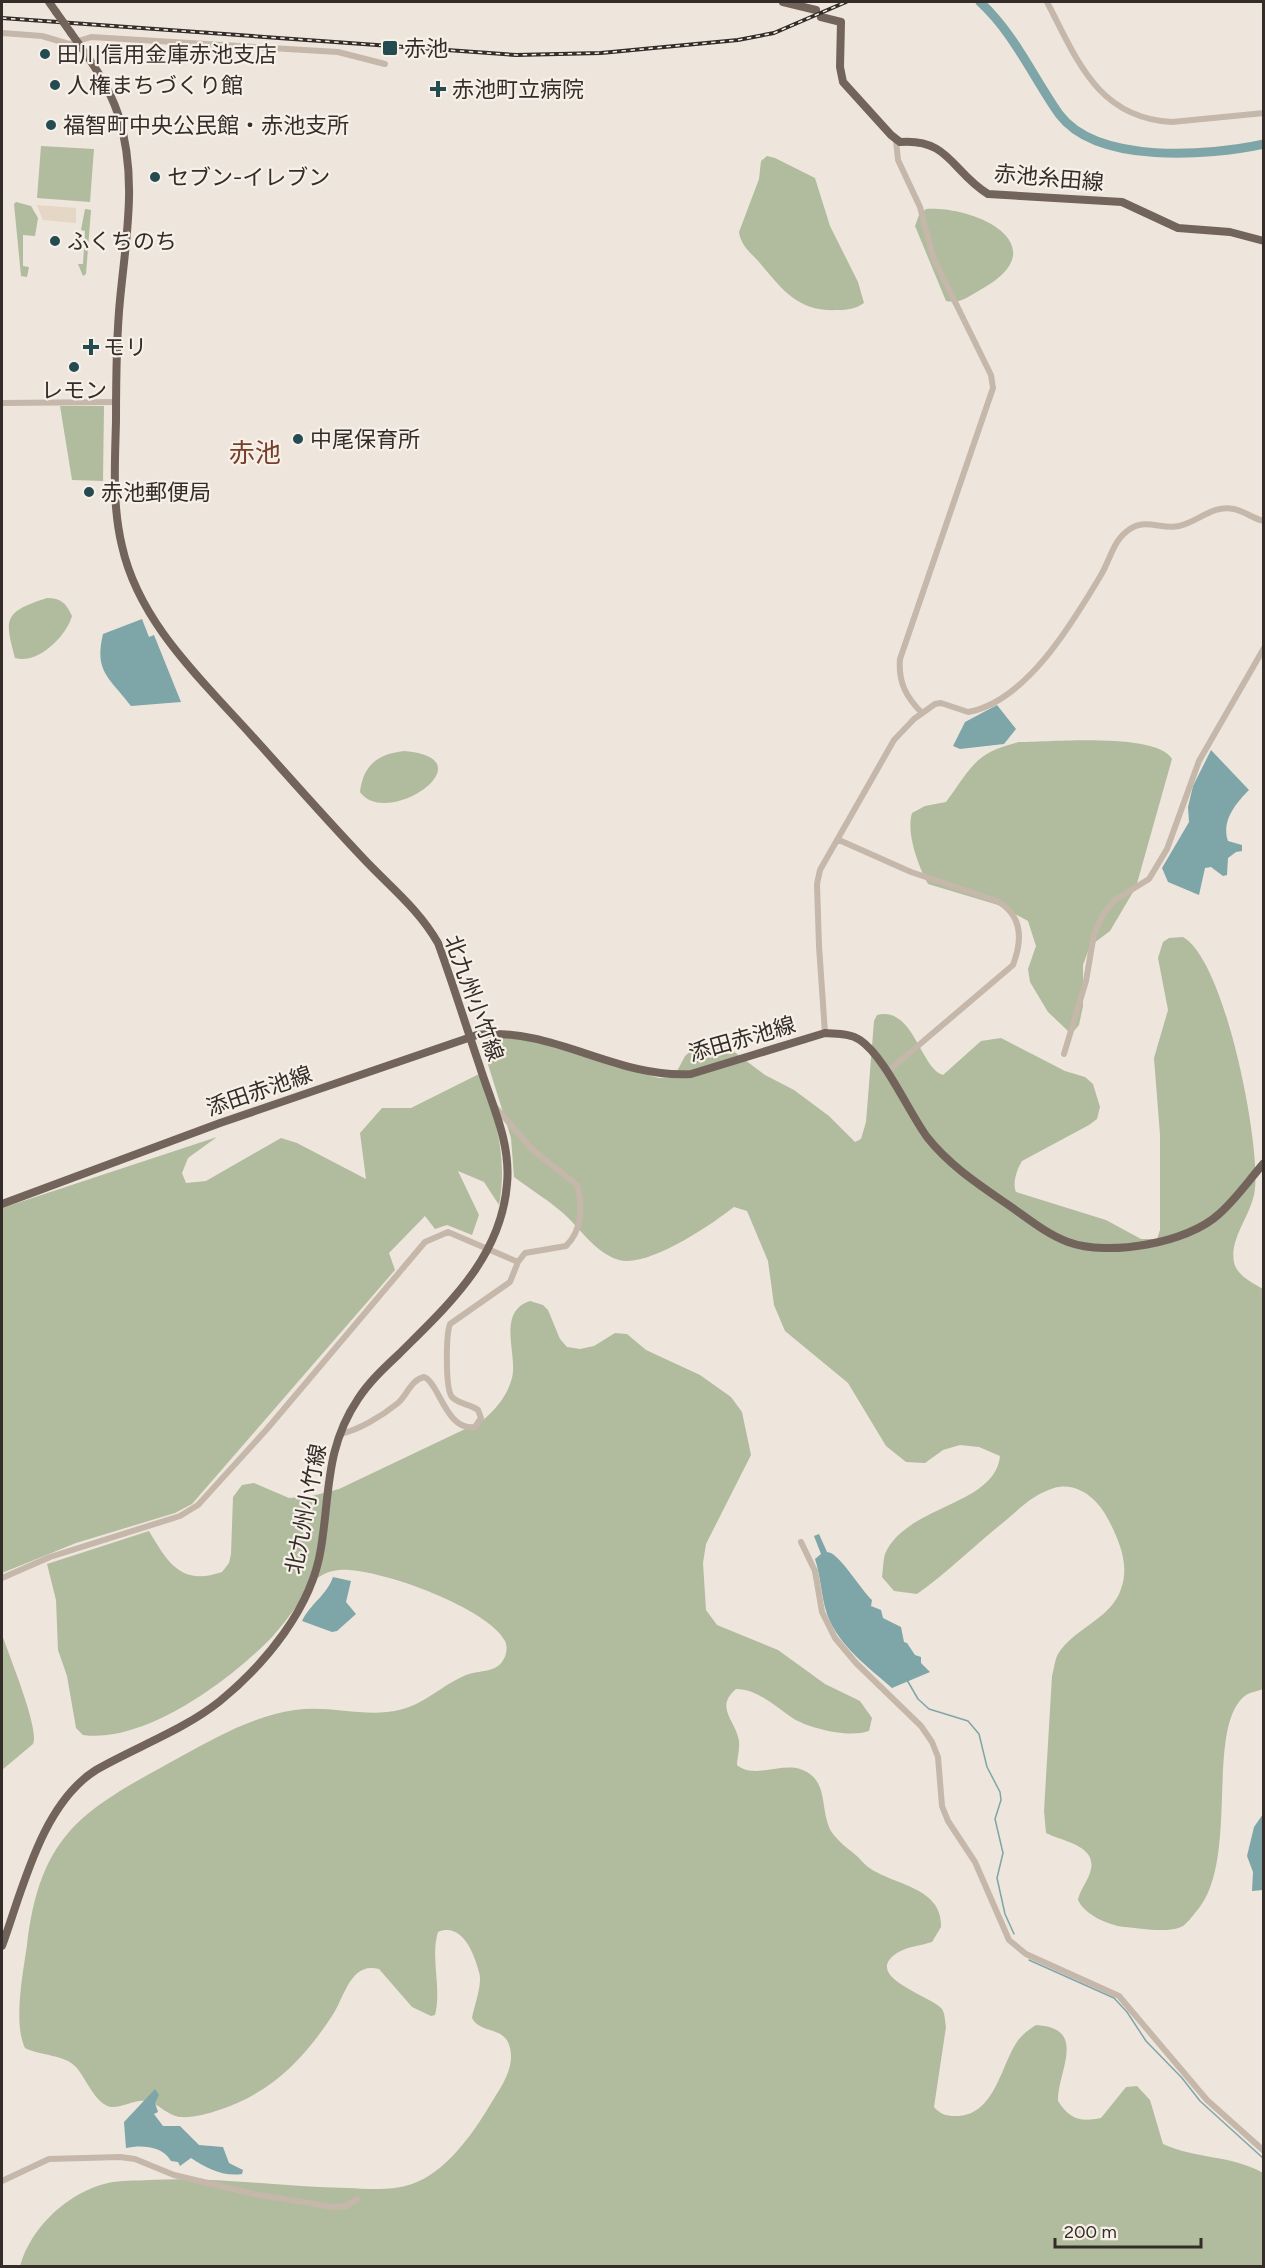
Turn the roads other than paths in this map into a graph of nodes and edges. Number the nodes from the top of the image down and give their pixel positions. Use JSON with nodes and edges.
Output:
{"nodes":[{"id":1,"x":49,"y":2,"type":"edge"},
{"id":2,"x":783,"y":2,"type":"edge"},
{"id":3,"x":1047,"y":2,"type":"edge"},
{"id":4,"x":2,"y":33,"type":"edge"},
{"id":5,"x":76,"y":41,"type":"junction"},
{"id":6,"x":385,"y":64,"type":"dead end"},
{"id":7,"x":1263,"y":113,"type":"edge"},
{"id":8,"x":896,"y":140,"type":"junction"},
{"id":9,"x":1263,"y":242,"type":"edge"},
{"id":10,"x":116,"y":402,"type":"junction"},
{"id":11,"x":2,"y":403,"type":"edge"},
{"id":12,"x":1263,"y":521,"type":"edge"},
{"id":13,"x":1263,"y":648,"type":"edge"},
{"id":14,"x":922,"y":713,"type":"junction"},
{"id":15,"x":838,"y":840,"type":"junction"},
{"id":16,"x":825,"y":1033,"type":"junction"},
{"id":17,"x":471,"y":1037,"type":"junction"},
{"id":18,"x":1064,"y":1054,"type":"dead end"},
{"id":19,"x":886,"y":1073,"type":"junction"},
{"id":20,"x":495,"y":1108,"type":"junction"},
{"id":21,"x":1263,"y":1162,"type":"edge"},
{"id":22,"x":2,"y":1204,"type":"edge"},
{"id":23,"x":489,"y":1249,"type":"junction"},
{"id":24,"x":518,"y":1262,"type":"junction"},
{"id":25,"x":340,"y":1434,"type":"junction"},
{"id":26,"x":801,"y":1542,"type":"dead end"},
{"id":27,"x":2,"y":1578,"type":"edge"},
{"id":28,"x":2,"y":1946,"type":"edge"},
{"id":29,"x":1263,"y":2151,"type":"edge"},
{"id":30,"x":2,"y":2181,"type":"edge"},
{"id":31,"x":357,"y":2199,"type":"dead end"}],
"edges":[{"from":1,"to":5,"type":"main road","name":"北九州小竹線","bridge":true},
{"from":2,"to":8,"type":"main road"},
{"from":3,"to":7,"type":"street"},
{"from":4,"to":5,"type":"street"},
{"from":5,"to":6,"type":"street"},
{"from":5,"to":10,"type":"main road","name":"北九州小竹線"},
{"from":8,"to":9,"type":"main road","name":"赤池糸田線"},
{"from":8,"to":14,"type":"street"},
{"from":10,"to":11,"type":"street"},
{"from":10,"to":17,"type":"main road","name":"北九州小竹線"},
{"from":12,"to":14,"type":"street"},
{"from":13,"to":18,"type":"street"},
{"from":14,"to":15,"type":"street"},
{"from":15,"to":16,"type":"street"},
{"from":15,"to":19,"type":"street"},
{"from":16,"to":17,"type":"main road","name":"添田赤池線"},
{"from":16,"to":19,"type":"main road","name":"添田赤池線"},
{"from":17,"to":20,"type":"main road","name":"北九州小竹線"},
{"from":17,"to":22,"type":"main road","name":"添田赤池線"},
{"from":19,"to":21,"type":"main road","name":"添田赤池線"},
{"from":20,"to":23,"type":"main road","name":"北九州小竹線"},
{"from":20,"to":24,"type":"street"},
{"from":23,"to":24,"type":"street"},
{"from":23,"to":25,"type":"main road","name":"北九州小竹線"},
{"from":23,"to":27,"type":"street"},
{"from":24,"to":25,"type":"street"},
{"from":25,"to":28,"type":"main road","name":"北九州小竹線"},
{"from":26,"to":29,"type":"street"},
{"from":30,"to":31,"type":"street"}]}
